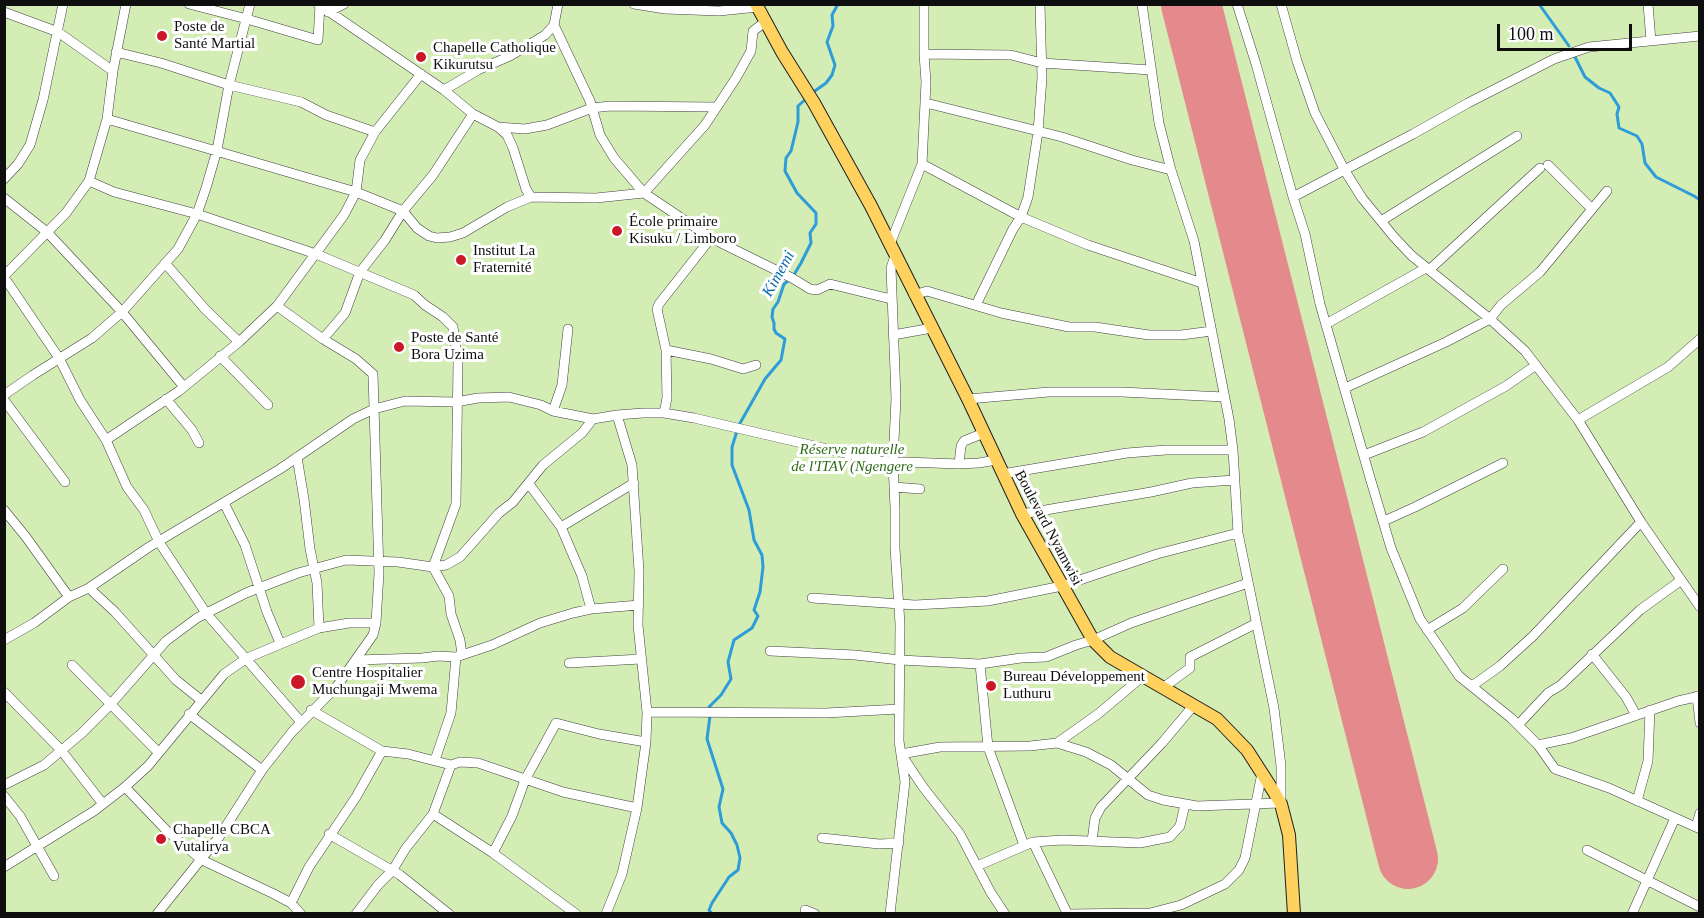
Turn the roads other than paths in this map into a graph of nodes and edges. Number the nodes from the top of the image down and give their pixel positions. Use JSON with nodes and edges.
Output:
{"nodes":[{"id":1,"x":63,"y":4,"type":"edge"},
{"id":2,"x":126,"y":4,"type":"edge"},
{"id":3,"x":189,"y":4,"type":"edge"},
{"id":4,"x":250,"y":4,"type":"edge"},
{"id":5,"x":344,"y":4,"type":"edge"},
{"id":6,"x":558,"y":4,"type":"edge"},
{"id":7,"x":634,"y":4,"type":"edge"},
{"id":8,"x":924,"y":4,"type":"edge"},
{"id":9,"x":1040,"y":4,"type":"edge"},
{"id":10,"x":1142,"y":4,"type":"edge"},
{"id":11,"x":1237,"y":4,"type":"edge"},
{"id":12,"x":1281,"y":4,"type":"edge"},
{"id":13,"x":1648,"y":4,"type":"edge"},
{"id":14,"x":758,"y":5,"type":"edge"},
{"id":15,"x":322,"y":7,"type":"edge"},
{"id":16,"x":4,"y":12,"type":"edge"},
{"id":17,"x":247,"y":19,"type":"junction"},
{"id":18,"x":765,"y":22,"type":"junction"},
{"id":19,"x":554,"y":25,"type":"junction"},
{"id":20,"x":58,"y":32,"type":"junction"},
{"id":21,"x":1700,"y":36,"type":"edge"},
{"id":22,"x":1652,"y":41,"type":"junction"},
{"id":23,"x":116,"y":52,"type":"junction"},
{"id":24,"x":924,"y":54,"type":"junction"},
{"id":25,"x":1042,"y":63,"type":"junction"},
{"id":26,"x":1151,"y":70,"type":"junction"},
{"id":27,"x":113,"y":71,"type":"junction"},
{"id":28,"x":421,"y":74,"type":"junction"},
{"id":29,"x":229,"y":85,"type":"junction"},
{"id":30,"x":444,"y":90,"type":"junction"},
{"id":31,"x":926,"y":103,"type":"junction"},
{"id":32,"x":716,"y":107,"type":"junction"},
{"id":33,"x":592,"y":108,"type":"junction"},
{"id":34,"x":473,"y":114,"type":"junction"},
{"id":35,"x":107,"y":119,"type":"junction"},
{"id":36,"x":498,"y":127,"type":"junction"},
{"id":37,"x":375,"y":132,"type":"junction"},
{"id":38,"x":1038,"y":132,"type":"junction"},
{"id":39,"x":1516,"y":136,"type":"dead end"},
{"id":40,"x":217,"y":150,"type":"junction"},
{"id":41,"x":922,"y":164,"type":"junction"},
{"id":42,"x":1171,"y":170,"type":"junction"},
{"id":43,"x":1345,"y":171,"type":"junction"},
{"id":44,"x":4,"y":180,"type":"edge"},
{"id":45,"x":89,"y":181,"type":"junction"},
{"id":46,"x":1607,"y":190,"type":"dead end"},
{"id":47,"x":356,"y":192,"type":"junction"},
{"id":48,"x":644,"y":193,"type":"junction"},
{"id":49,"x":531,"y":197,"type":"junction"},
{"id":50,"x":1293,"y":197,"type":"junction"},
{"id":51,"x":4,"y":198,"type":"edge"},
{"id":52,"x":1592,"y":208,"type":"junction"},
{"id":53,"x":403,"y":211,"type":"junction"},
{"id":54,"x":197,"y":214,"type":"junction"},
{"id":55,"x":1021,"y":217,"type":"junction"},
{"id":56,"x":1381,"y":221,"type":"junction"},
{"id":57,"x":47,"y":232,"type":"junction"},
{"id":58,"x":711,"y":238,"type":"junction"},
{"id":59,"x":890,"y":244,"type":"junction"},
{"id":60,"x":316,"y":254,"type":"junction"},
{"id":61,"x":895,"y":256,"type":"junction"},
{"id":62,"x":165,"y":263,"type":"junction"},
{"id":63,"x":1428,"y":269,"type":"junction"},
{"id":64,"x":360,"y":272,"type":"junction"},
{"id":65,"x":4,"y":277,"type":"edge"},
{"id":66,"x":1202,"y":284,"type":"junction"},
{"id":67,"x":914,"y":295,"type":"junction"},
{"id":68,"x":891,"y":298,"type":"junction"},
{"id":69,"x":976,"y":305,"type":"junction"},
{"id":70,"x":277,"y":306,"type":"junction"},
{"id":71,"x":122,"y":312,"type":"junction"},
{"id":72,"x":1490,"y":319,"type":"junction"},
{"id":73,"x":1326,"y":324,"type":"junction"},
{"id":74,"x":932,"y":328,"type":"junction"},
{"id":75,"x":568,"y":329,"type":"dead end"},
{"id":76,"x":1212,"y":331,"type":"junction"},
{"id":77,"x":893,"y":335,"type":"junction"},
{"id":78,"x":323,"y":339,"type":"junction"},
{"id":79,"x":1700,"y":339,"type":"edge"},
{"id":80,"x":239,"y":342,"type":"junction"},
{"id":81,"x":666,"y":350,"type":"junction"},
{"id":82,"x":220,"y":356,"type":"junction"},
{"id":83,"x":59,"y":358,"type":"junction"},
{"id":84,"x":756,"y":365,"type":"dead end"},
{"id":85,"x":1536,"y":365,"type":"junction"},
{"id":86,"x":184,"y":387,"type":"junction"},
{"id":87,"x":1345,"y":388,"type":"junction"},
{"id":88,"x":4,"y":395,"type":"edge"},
{"id":89,"x":1224,"y":397,"type":"junction"},
{"id":90,"x":166,"y":399,"type":"junction"},
{"id":91,"x":968,"y":399,"type":"junction"},
{"id":92,"x":4,"y":400,"type":"edge"},
{"id":93,"x":456,"y":402,"type":"junction"},
{"id":94,"x":268,"y":405,"type":"dead end"},
{"id":95,"x":374,"y":409,"type":"junction"},
{"id":96,"x":553,"y":411,"type":"junction"},
{"id":97,"x":664,"y":413,"type":"junction"},
{"id":98,"x":617,"y":415,"type":"junction"},
{"id":99,"x":592,"y":419,"type":"junction"},
{"id":100,"x":1578,"y":420,"type":"junction"},
{"id":101,"x":984,"y":433,"type":"junction"},
{"id":102,"x":106,"y":440,"type":"junction"},
{"id":103,"x":199,"y":443,"type":"dead end"},
{"id":104,"x":1233,"y":450,"type":"junction"},
{"id":105,"x":1364,"y":455,"type":"junction"},
{"id":106,"x":297,"y":457,"type":"junction"},
{"id":107,"x":996,"y":460,"type":"junction"},
{"id":108,"x":1503,"y":462,"type":"dead end"},
{"id":109,"x":893,"y":463,"type":"junction"},
{"id":110,"x":959,"y":464,"type":"junction"},
{"id":111,"x":1002,"y":474,"type":"junction"},
{"id":112,"x":1234,"y":480,"type":"junction"},
{"id":113,"x":65,"y":482,"type":"dead end"},
{"id":114,"x":634,"y":483,"type":"junction"},
{"id":115,"x":529,"y":484,"type":"junction"},
{"id":116,"x":894,"y":487,"type":"junction"},
{"id":117,"x":920,"y":489,"type":"dead end"},
{"id":118,"x":224,"y":503,"type":"junction"},
{"id":119,"x":4,"y":510,"type":"edge"},
{"id":120,"x":1022,"y":514,"type":"junction"},
{"id":121,"x":1384,"y":521,"type":"junction"},
{"id":122,"x":1641,"y":522,"type":"junction"},
{"id":123,"x":561,"y":527,"type":"junction"},
{"id":124,"x":1238,"y":533,"type":"junction"},
{"id":125,"x":159,"y":542,"type":"junction"},
{"id":126,"x":378,"y":562,"type":"junction"},
{"id":127,"x":433,"y":567,"type":"junction"},
{"id":128,"x":314,"y":568,"type":"junction"},
{"id":129,"x":1503,"y":569,"type":"dead end"},
{"id":130,"x":1680,"y":581,"type":"junction"},
{"id":131,"x":1248,"y":583,"type":"junction"},
{"id":132,"x":1062,"y":586,"type":"junction"},
{"id":133,"x":89,"y":588,"type":"junction"},
{"id":134,"x":261,"y":589,"type":"junction"},
{"id":135,"x":69,"y":597,"type":"junction"},
{"id":136,"x":813,"y":598,"type":"dead end"},
{"id":137,"x":898,"y":604,"type":"junction"},
{"id":138,"x":639,"y":605,"type":"junction"},
{"id":139,"x":1700,"y":607,"type":"edge"},
{"id":140,"x":591,"y":609,"type":"junction"},
{"id":141,"x":206,"y":613,"type":"junction"},
{"id":142,"x":376,"y":623,"type":"junction"},
{"id":143,"x":1255,"y":624,"type":"junction"},
{"id":144,"x":319,"y":628,"type":"junction"},
{"id":145,"x":1427,"y":630,"type":"junction"},
{"id":146,"x":4,"y":640,"type":"edge"},
{"id":147,"x":1093,"y":640,"type":"junction"},
{"id":148,"x":280,"y":643,"type":"junction"},
{"id":149,"x":770,"y":651,"type":"dead end"},
{"id":150,"x":1592,"y":654,"type":"junction"},
{"id":151,"x":154,"y":655,"type":"junction"},
{"id":152,"x":459,"y":656,"type":"junction"},
{"id":153,"x":246,"y":658,"type":"junction"},
{"id":154,"x":641,"y":659,"type":"junction"},
{"id":155,"x":356,"y":660,"type":"junction"},
{"id":156,"x":900,"y":660,"type":"junction"},
{"id":157,"x":569,"y":663,"type":"dead end"},
{"id":158,"x":980,"y":664,"type":"junction"},
{"id":159,"x":72,"y":665,"type":"dead end"},
{"id":160,"x":1142,"y":677,"type":"junction"},
{"id":161,"x":1472,"y":686,"type":"junction"},
{"id":162,"x":1164,"y":687,"type":"junction"},
{"id":163,"x":4,"y":692,"type":"edge"},
{"id":164,"x":1698,"y":696,"type":"edge"},
{"id":165,"x":201,"y":700,"type":"junction"},
{"id":166,"x":110,"y":705,"type":"junction"},
{"id":167,"x":1194,"y":705,"type":"junction"},
{"id":168,"x":899,"y":709,"type":"junction"},
{"id":169,"x":311,"y":710,"type":"junction"},
{"id":170,"x":1650,"y":710,"type":"junction"},
{"id":171,"x":647,"y":712,"type":"junction"},
{"id":172,"x":189,"y":714,"type":"junction"},
{"id":173,"x":1636,"y":715,"type":"junction"},
{"id":174,"x":301,"y":722,"type":"junction"},
{"id":175,"x":1700,"y":723,"type":"edge"},
{"id":176,"x":1518,"y":724,"type":"junction"},
{"id":177,"x":646,"y":742,"type":"junction"},
{"id":178,"x":1057,"y":743,"type":"junction"},
{"id":179,"x":1539,"y":745,"type":"junction"},
{"id":180,"x":988,"y":747,"type":"junction"},
{"id":181,"x":61,"y":750,"type":"junction"},
{"id":182,"x":382,"y":751,"type":"junction"},
{"id":183,"x":158,"y":752,"type":"junction"},
{"id":184,"x":901,"y":754,"type":"junction"},
{"id":185,"x":435,"y":760,"type":"junction"},
{"id":186,"x":451,"y":765,"type":"junction"},
{"id":187,"x":262,"y":770,"type":"junction"},
{"id":188,"x":1262,"y":773,"type":"junction"},
{"id":189,"x":1128,"y":779,"type":"junction"},
{"id":190,"x":525,"y":780,"type":"junction"},
{"id":191,"x":4,"y":785,"type":"edge"},
{"id":192,"x":125,"y":787,"type":"junction"},
{"id":193,"x":4,"y":796,"type":"edge"},
{"id":194,"x":1637,"y":801,"type":"junction"},
{"id":195,"x":103,"y":804,"type":"junction"},
{"id":196,"x":1185,"y":804,"type":"junction"},
{"id":197,"x":1280,"y":804,"type":"junction"},
{"id":198,"x":1256,"y":805,"type":"junction"},
{"id":199,"x":637,"y":808,"type":"junction"},
{"id":200,"x":1700,"y":813,"type":"edge"},
{"id":201,"x":433,"y":814,"type":"junction"},
{"id":202,"x":1675,"y":818,"type":"junction"},
{"id":203,"x":1698,"y":828,"type":"edge"},
{"id":204,"x":329,"y":834,"type":"junction"},
{"id":205,"x":822,"y":838,"type":"dead end"},
{"id":206,"x":1092,"y":841,"type":"junction"},
{"id":207,"x":899,"y":843,"type":"junction"},
{"id":208,"x":1029,"y":843,"type":"junction"},
{"id":209,"x":38,"y":847,"type":"junction"},
{"id":210,"x":1587,"y":850,"type":"dead end"},
{"id":211,"x":493,"y":853,"type":"junction"},
{"id":212,"x":202,"y":860,"type":"junction"},
{"id":213,"x":977,"y":866,"type":"junction"},
{"id":214,"x":4,"y":867,"type":"edge"},
{"id":215,"x":392,"y":871,"type":"junction"},
{"id":216,"x":54,"y":876,"type":"dead end"},
{"id":217,"x":1648,"y":881,"type":"junction"},
{"id":218,"x":291,"y":903,"type":"junction"},
{"id":219,"x":1700,"y":907,"type":"edge"},
{"id":220,"x":805,"y":910,"type":"dead end"},
{"id":221,"x":157,"y":913,"type":"edge"},
{"id":222,"x":1066,"y":913,"type":"edge"},
{"id":223,"x":1150,"y":913,"type":"edge"},
{"id":224,"x":301,"y":914,"type":"edge"},
{"id":225,"x":356,"y":914,"type":"edge"},
{"id":226,"x":449,"y":914,"type":"edge"},
{"id":227,"x":576,"y":914,"type":"edge"},
{"id":228,"x":606,"y":914,"type":"edge"},
{"id":229,"x":815,"y":914,"type":"edge"},
{"id":230,"x":890,"y":914,"type":"edge"},
{"id":231,"x":1005,"y":914,"type":"edge"},
{"id":232,"x":1294,"y":914,"type":"edge"},
{"id":233,"x":1632,"y":914,"type":"edge"}],
"edges":[{"from":1,"to":20,"type":"street"},
{"from":2,"to":23,"type":"street"},
{"from":3,"to":17,"type":"street"},
{"from":4,"to":17,"type":"street"},
{"from":5,"to":15,"type":"street"},
{"from":6,"to":19,"type":"street"},
{"from":7,"to":14,"type":"street"},
{"from":8,"to":24,"type":"street"},
{"from":9,"to":25,"type":"street"},
{"from":10,"to":26,"type":"street"},
{"from":11,"to":50,"type":"street"},
{"from":12,"to":43,"type":"street"},
{"from":13,"to":22,"type":"street"},
{"from":14,"to":18,"type":"main road","name":"Boulevard Nyamwisi"},
{"from":15,"to":17,"type":"street"},
{"from":15,"to":28,"type":"street"},
{"from":16,"to":20,"type":"street"},
{"from":17,"to":29,"type":"street"},
{"from":18,"to":32,"type":"street"},
{"from":18,"to":59,"type":"main road","name":"Boulevard Nyamwisi"},
{"from":19,"to":30,"type":"street"},
{"from":19,"to":33,"type":"street"},
{"from":20,"to":27,"type":"street"},
{"from":20,"to":44,"type":"street"},
{"from":21,"to":22,"type":"street"},
{"from":22,"to":43,"type":"street"},
{"from":23,"to":27,"type":"street"},
{"from":23,"to":29,"type":"street"},
{"from":24,"to":25,"type":"street"},
{"from":24,"to":31,"type":"street"},
{"from":25,"to":26,"type":"street"},
{"from":25,"to":38,"type":"street"},
{"from":26,"to":42,"type":"street"},
{"from":27,"to":35,"type":"street"},
{"from":28,"to":30,"type":"street"},
{"from":28,"to":37,"type":"street"},
{"from":29,"to":37,"type":"street"},
{"from":29,"to":40,"type":"street"},
{"from":30,"to":34,"type":"street"},
{"from":31,"to":38,"type":"street"},
{"from":31,"to":41,"type":"street"},
{"from":32,"to":33,"type":"street"},
{"from":32,"to":48,"type":"street"},
{"from":33,"to":36,"type":"street"},
{"from":33,"to":48,"type":"street"},
{"from":34,"to":36,"type":"street"},
{"from":34,"to":53,"type":"street"},
{"from":35,"to":40,"type":"street"},
{"from":35,"to":45,"type":"street"},
{"from":36,"to":49,"type":"street"},
{"from":37,"to":47,"type":"street"},
{"from":38,"to":42,"type":"street"},
{"from":38,"to":55,"type":"street"},
{"from":39,"to":56,"type":"street"},
{"from":40,"to":47,"type":"street"},
{"from":40,"to":54,"type":"street"},
{"from":41,"to":55,"type":"street"},
{"from":41,"to":59,"type":"street"},
{"from":42,"to":66,"type":"street"},
{"from":43,"to":50,"type":"street"},
{"from":43,"to":56,"type":"street"},
{"from":45,"to":54,"type":"street"},
{"from":45,"to":57,"type":"street"},
{"from":46,"to":52,"type":"street"},
{"from":47,"to":53,"type":"street"},
{"from":47,"to":60,"type":"street"},
{"from":48,"to":49,"type":"street"},
{"from":48,"to":58,"type":"street"},
{"from":49,"to":53,"type":"street"},
{"from":50,"to":73,"type":"street"},
{"from":51,"to":57,"type":"street"},
{"from":52,"to":63,"type":"street"},
{"from":52,"to":72,"type":"street"},
{"from":53,"to":64,"type":"street"},
{"from":54,"to":60,"type":"street"},
{"from":54,"to":62,"type":"street"},
{"from":55,"to":66,"type":"street"},
{"from":55,"to":69,"type":"street"},
{"from":56,"to":63,"type":"street"},
{"from":57,"to":65,"type":"street"},
{"from":57,"to":71,"type":"street"},
{"from":58,"to":68,"type":"street"},
{"from":58,"to":81,"type":"street"},
{"from":59,"to":61,"type":"main road","name":"Boulevard Nyamwisi"},
{"from":60,"to":64,"type":"street"},
{"from":60,"to":70,"type":"street"},
{"from":61,"to":67,"type":"main road","name":"Boulevard Nyamwisi"},
{"from":61,"to":68,"type":"street"},
{"from":62,"to":71,"type":"street"},
{"from":62,"to":80,"type":"street"},
{"from":63,"to":72,"type":"street"},
{"from":63,"to":73,"type":"street"},
{"from":64,"to":78,"type":"street"},
{"from":64,"to":93,"type":"street"},
{"from":65,"to":83,"type":"street"},
{"from":66,"to":76,"type":"street"},
{"from":67,"to":69,"type":"street"},
{"from":67,"to":74,"type":"main road","name":"Boulevard Nyamwisi"},
{"from":68,"to":77,"type":"street"},
{"from":69,"to":76,"type":"street"},
{"from":70,"to":78,"type":"street"},
{"from":70,"to":80,"type":"street"},
{"from":71,"to":83,"type":"street"},
{"from":71,"to":86,"type":"street"},
{"from":72,"to":85,"type":"street"},
{"from":72,"to":87,"type":"street"},
{"from":73,"to":87,"type":"street"},
{"from":74,"to":77,"type":"street"},
{"from":74,"to":91,"type":"main road","name":"Boulevard Nyamwisi"},
{"from":75,"to":96,"type":"street"},
{"from":76,"to":89,"type":"street"},
{"from":77,"to":109,"type":"street"},
{"from":78,"to":95,"type":"street"},
{"from":79,"to":100,"type":"street"},
{"from":80,"to":82,"type":"street"},
{"from":81,"to":84,"type":"street"},
{"from":81,"to":97,"type":"street"},
{"from":82,"to":86,"type":"street"},
{"from":82,"to":94,"type":"street"},
{"from":83,"to":88,"type":"street"},
{"from":83,"to":102,"type":"street"},
{"from":85,"to":100,"type":"street"},
{"from":85,"to":105,"type":"street"},
{"from":86,"to":90,"type":"street"},
{"from":87,"to":105,"type":"street"},
{"from":89,"to":91,"type":"street"},
{"from":89,"to":104,"type":"street"},
{"from":90,"to":102,"type":"street"},
{"from":90,"to":103,"type":"street"},
{"from":91,"to":101,"type":"main road","name":"Boulevard Nyamwisi"},
{"from":92,"to":113,"type":"street"},
{"from":93,"to":95,"type":"street"},
{"from":93,"to":96,"type":"street"},
{"from":93,"to":127,"type":"street"},
{"from":95,"to":106,"type":"street"},
{"from":95,"to":126,"type":"street"},
{"from":96,"to":99,"type":"street"},
{"from":97,"to":98,"type":"street"},
{"from":97,"to":109,"type":"street"},
{"from":98,"to":99,"type":"street"},
{"from":98,"to":114,"type":"street"},
{"from":99,"to":115,"type":"street"},
{"from":100,"to":122,"type":"street"},
{"from":101,"to":107,"type":"main road","name":"Boulevard Nyamwisi"},
{"from":101,"to":110,"type":"street"},
{"from":102,"to":125,"type":"street"},
{"from":104,"to":111,"type":"street"},
{"from":104,"to":112,"type":"street"},
{"from":105,"to":121,"type":"street"},
{"from":106,"to":118,"type":"street"},
{"from":106,"to":128,"type":"street"},
{"from":107,"to":110,"type":"street"},
{"from":107,"to":111,"type":"main road","name":"Boulevard Nyamwisi"},
{"from":108,"to":121,"type":"street"},
{"from":109,"to":110,"type":"street"},
{"from":109,"to":116,"type":"street"},
{"from":111,"to":120,"type":"main road","name":"Boulevard Nyamwisi"},
{"from":112,"to":120,"type":"street"},
{"from":112,"to":124,"type":"street"},
{"from":114,"to":123,"type":"street"},
{"from":114,"to":138,"type":"street"},
{"from":115,"to":123,"type":"street"},
{"from":115,"to":127,"type":"street"},
{"from":116,"to":117,"type":"street"},
{"from":116,"to":137,"type":"street"},
{"from":118,"to":125,"type":"street"},
{"from":118,"to":134,"type":"street"},
{"from":119,"to":135,"type":"street"},
{"from":120,"to":132,"type":"main road","name":"Boulevard Nyamwisi"},
{"from":121,"to":145,"type":"street"},
{"from":122,"to":130,"type":"street"},
{"from":122,"to":161,"type":"street"},
{"from":123,"to":140,"type":"street"},
{"from":124,"to":131,"type":"street"},
{"from":124,"to":132,"type":"street"},
{"from":125,"to":133,"type":"street"},
{"from":125,"to":141,"type":"street"},
{"from":126,"to":127,"type":"street"},
{"from":126,"to":128,"type":"street"},
{"from":126,"to":142,"type":"street"},
{"from":127,"to":152,"type":"street"},
{"from":128,"to":134,"type":"street"},
{"from":128,"to":144,"type":"street"},
{"from":129,"to":145,"type":"street"},
{"from":130,"to":139,"type":"street"},
{"from":130,"to":150,"type":"street"},
{"from":131,"to":143,"type":"street"},
{"from":131,"to":147,"type":"street"},
{"from":132,"to":137,"type":"street"},
{"from":132,"to":147,"type":"main road","name":"Boulevard Nyamwisi"},
{"from":133,"to":135,"type":"street"},
{"from":133,"to":151,"type":"street"},
{"from":134,"to":141,"type":"street"},
{"from":134,"to":148,"type":"street"},
{"from":135,"to":146,"type":"street"},
{"from":136,"to":137,"type":"street"},
{"from":137,"to":156,"type":"street"},
{"from":138,"to":140,"type":"street"},
{"from":138,"to":154,"type":"street"},
{"from":140,"to":152,"type":"street"},
{"from":141,"to":151,"type":"street"},
{"from":141,"to":153,"type":"street"},
{"from":142,"to":144,"type":"street"},
{"from":142,"to":155,"type":"street"},
{"from":143,"to":162,"type":"street"},
{"from":143,"to":197,"type":"street"},
{"from":144,"to":148,"type":"street"},
{"from":145,"to":161,"type":"street"},
{"from":147,"to":158,"type":"street"},
{"from":147,"to":160,"type":"main road","name":"Boulevard Nyamwisi"},
{"from":148,"to":153,"type":"street"},
{"from":149,"to":156,"type":"street"},
{"from":150,"to":173,"type":"street"},
{"from":150,"to":176,"type":"street"},
{"from":151,"to":165,"type":"street"},
{"from":151,"to":166,"type":"street"},
{"from":152,"to":155,"type":"street"},
{"from":152,"to":185,"type":"street"},
{"from":153,"to":165,"type":"street"},
{"from":153,"to":174,"type":"street"},
{"from":154,"to":157,"type":"street"},
{"from":154,"to":171,"type":"street"},
{"from":155,"to":169,"type":"street"},
{"from":156,"to":158,"type":"street"},
{"from":156,"to":168,"type":"street"},
{"from":158,"to":180,"type":"street"},
{"from":159,"to":166,"type":"street"},
{"from":160,"to":162,"type":"main road","name":"Boulevard Nyamwisi"},
{"from":160,"to":178,"type":"street"},
{"from":161,"to":176,"type":"street"},
{"from":162,"to":167,"type":"main road","name":"Boulevard Nyamwisi"},
{"from":163,"to":181,"type":"street"},
{"from":164,"to":170,"type":"street"},
{"from":164,"to":175,"type":"street"},
{"from":165,"to":172,"type":"street"},
{"from":166,"to":181,"type":"street"},
{"from":166,"to":183,"type":"street"},
{"from":167,"to":188,"type":"main road","name":"Boulevard Nyamwisi"},
{"from":167,"to":189,"type":"street"},
{"from":168,"to":171,"type":"street"},
{"from":168,"to":184,"type":"street"},
{"from":169,"to":174,"type":"street"},
{"from":169,"to":182,"type":"street"},
{"from":170,"to":173,"type":"street"},
{"from":170,"to":194,"type":"street"},
{"from":171,"to":177,"type":"street"},
{"from":172,"to":183,"type":"street"},
{"from":172,"to":187,"type":"street"},
{"from":173,"to":179,"type":"street"},
{"from":174,"to":187,"type":"street"},
{"from":176,"to":179,"type":"street"},
{"from":177,"to":190,"type":"street"},
{"from":177,"to":199,"type":"street"},
{"from":178,"to":180,"type":"street"},
{"from":178,"to":189,"type":"street"},
{"from":179,"to":194,"type":"street"},
{"from":180,"to":184,"type":"street"},
{"from":180,"to":208,"type":"street"},
{"from":181,"to":191,"type":"street"},
{"from":181,"to":195,"type":"street"},
{"from":182,"to":185,"type":"street"},
{"from":182,"to":204,"type":"street"},
{"from":183,"to":192,"type":"street"},
{"from":184,"to":207,"type":"street"},
{"from":184,"to":213,"type":"street"},
{"from":185,"to":186,"type":"street"},
{"from":186,"to":190,"type":"street"},
{"from":186,"to":201,"type":"street"},
{"from":187,"to":212,"type":"street"},
{"from":188,"to":197,"type":"main road","name":"Boulevard Nyamwisi"},
{"from":188,"to":198,"type":"street"},
{"from":189,"to":196,"type":"street"},
{"from":189,"to":206,"type":"street"},
{"from":190,"to":199,"type":"street"},
{"from":190,"to":211,"type":"street"},
{"from":192,"to":195,"type":"street"},
{"from":192,"to":212,"type":"street"},
{"from":193,"to":209,"type":"street"},
{"from":194,"to":202,"type":"street"},
{"from":195,"to":209,"type":"street"},
{"from":196,"to":198,"type":"street"},
{"from":196,"to":206,"type":"street"},
{"from":197,"to":198,"type":"street"},
{"from":197,"to":232,"type":"main road","name":"Boulevard Nyamwisi"},
{"from":198,"to":223,"type":"street"},
{"from":199,"to":228,"type":"street"},
{"from":200,"to":203,"type":"street"},
{"from":201,"to":211,"type":"street"},
{"from":201,"to":215,"type":"street"},
{"from":202,"to":203,"type":"street"},
{"from":202,"to":217,"type":"street"},
{"from":204,"to":215,"type":"street"},
{"from":204,"to":218,"type":"street"},
{"from":205,"to":207,"type":"street"},
{"from":206,"to":208,"type":"street"},
{"from":207,"to":230,"type":"street"},
{"from":208,"to":213,"type":"street"},
{"from":208,"to":222,"type":"street"},
{"from":209,"to":214,"type":"street"},
{"from":209,"to":216,"type":"street"},
{"from":210,"to":217,"type":"street"},
{"from":211,"to":227,"type":"street"},
{"from":212,"to":218,"type":"street"},
{"from":212,"to":221,"type":"street"},
{"from":213,"to":231,"type":"street"},
{"from":215,"to":225,"type":"street"},
{"from":215,"to":226,"type":"street"},
{"from":217,"to":219,"type":"street"},
{"from":217,"to":233,"type":"street"},
{"from":218,"to":224,"type":"street"},
{"from":220,"to":229,"type":"street"},
{"from":222,"to":223,"type":"street"}]}
